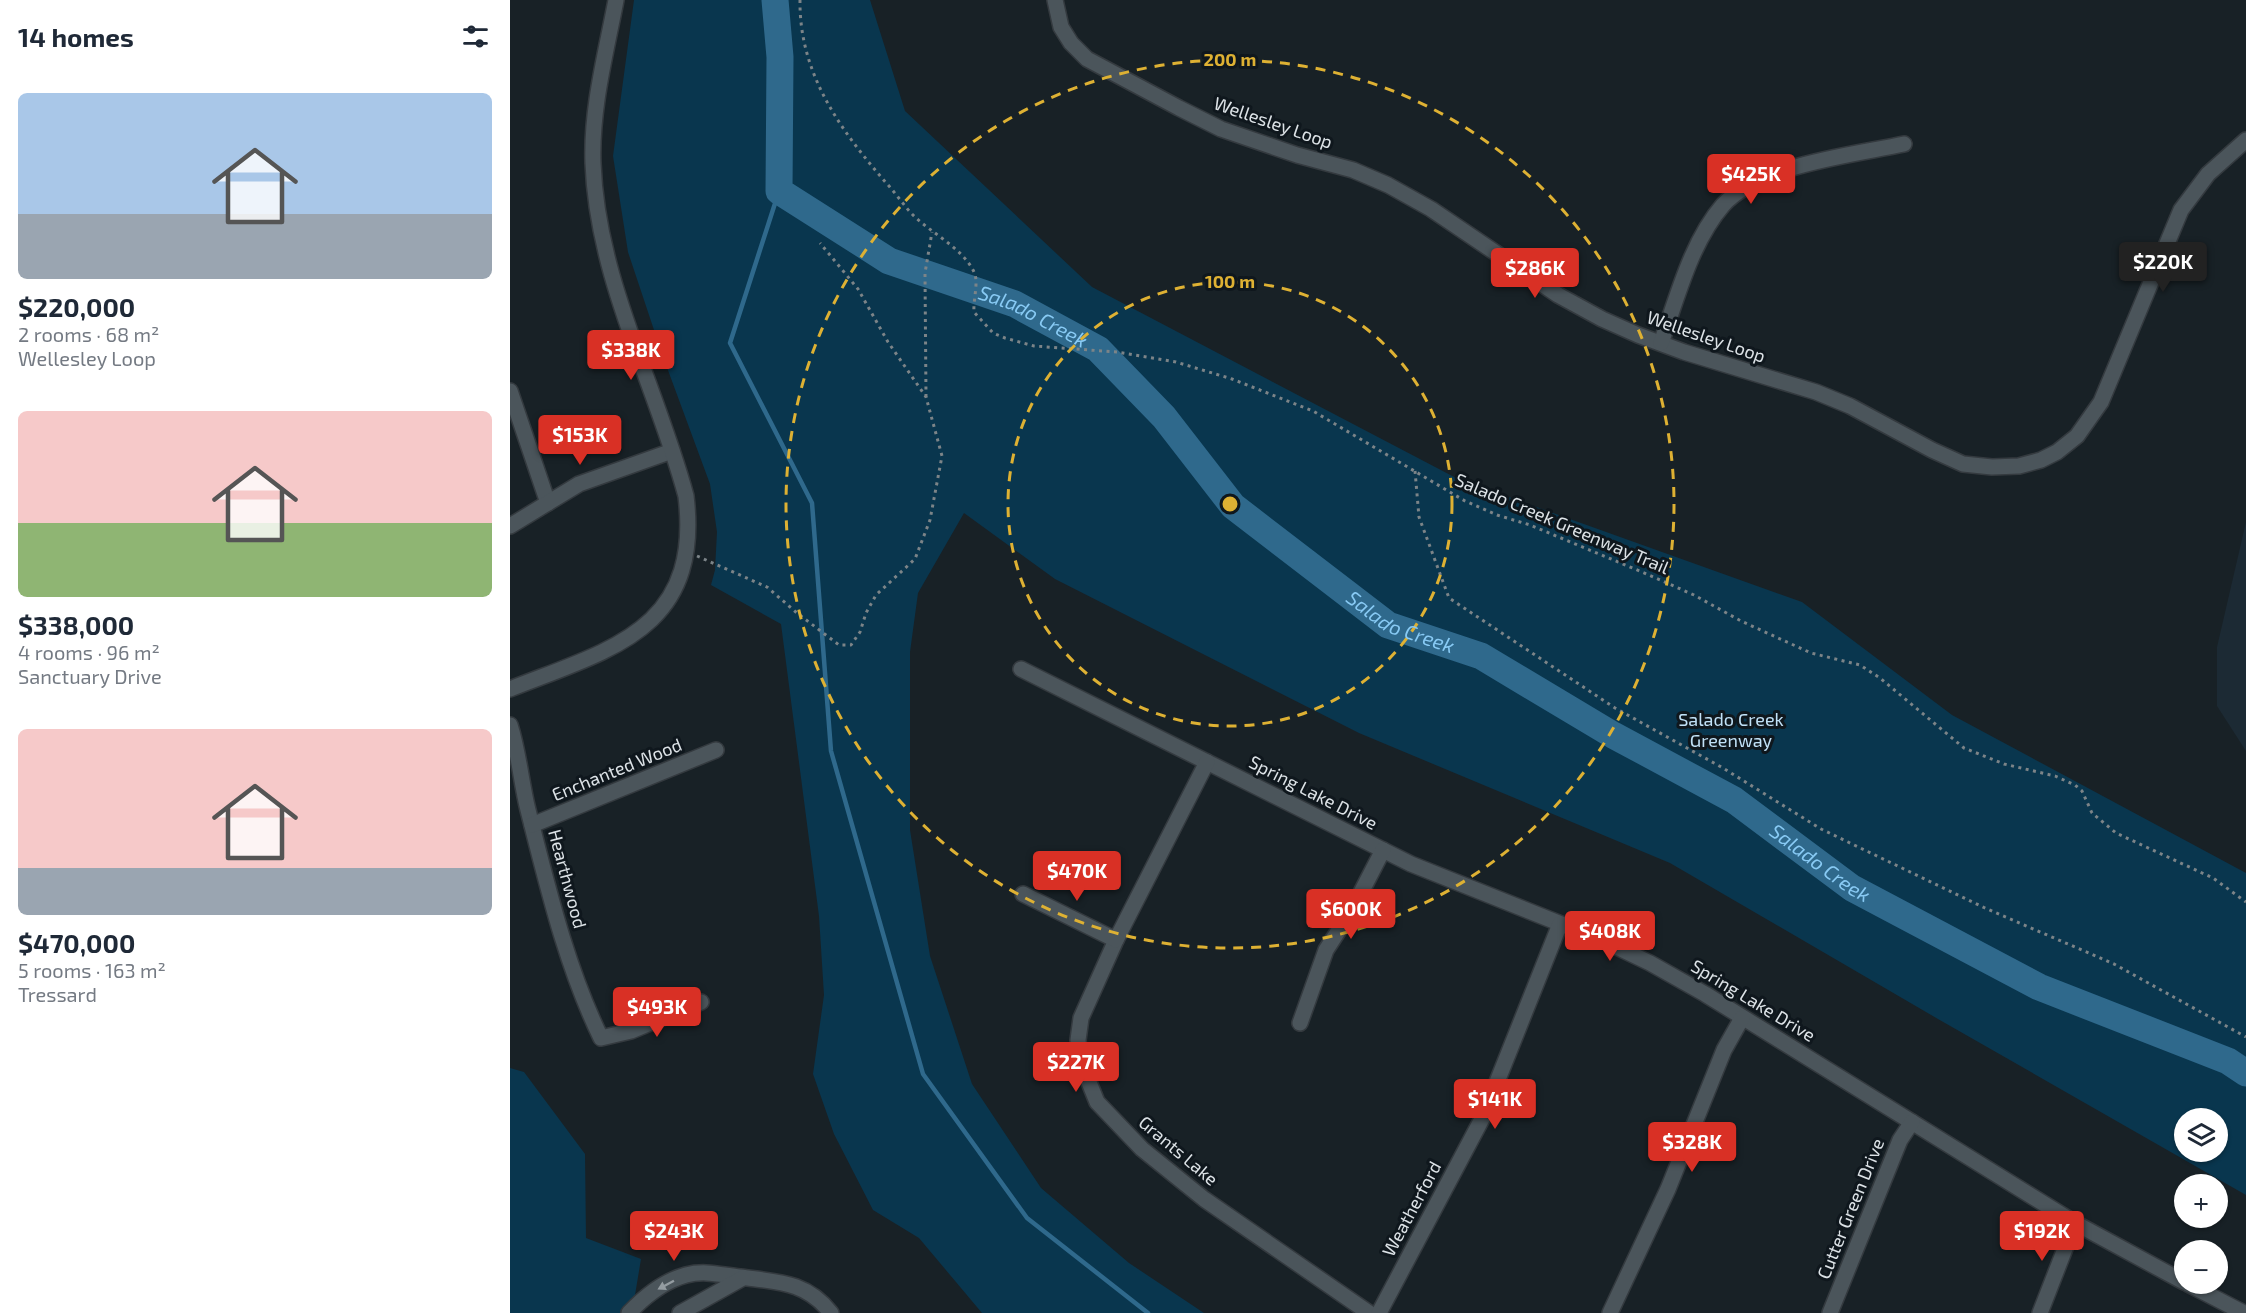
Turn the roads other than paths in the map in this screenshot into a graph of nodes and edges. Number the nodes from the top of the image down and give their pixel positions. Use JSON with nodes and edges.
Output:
{"nodes":[{"id":1,"x":616,"y":0,"type":"edge"},
{"id":2,"x":1055,"y":0,"type":"edge"},
{"id":3,"x":2246,"y":140,"type":"edge"},
{"id":4,"x":1904,"y":144,"type":"dead end"},
{"id":5,"x":1661,"y":344,"type":"junction"},
{"id":6,"x":510,"y":391,"type":"edge"},
{"id":7,"x":672,"y":451,"type":"junction"},
{"id":8,"x":548,"y":503,"type":"junction"},
{"id":9,"x":510,"y":526,"type":"edge"},
{"id":10,"x":1021,"y":669,"type":"dead end"},
{"id":11,"x":510,"y":689,"type":"edge"},
{"id":12,"x":510,"y":725,"type":"edge"},
{"id":13,"x":716,"y":750,"type":"dead end"},
{"id":14,"x":1207,"y":762,"type":"junction"},
{"id":15,"x":532,"y":825,"type":"junction"},
{"id":16,"x":1383,"y":850,"type":"junction"},
{"id":17,"x":1023,"y":894,"type":"dead end"},
{"id":18,"x":1560,"y":924,"type":"junction"},
{"id":19,"x":1116,"y":940,"type":"junction"},
{"id":20,"x":701,"y":1002,"type":"dead end"},
{"id":21,"x":1742,"y":1018,"type":"junction"},
{"id":22,"x":1300,"y":1023,"type":"dead end"},
{"id":23,"x":1912,"y":1122,"type":"junction"},
{"id":24,"x":2076,"y":1223,"type":"junction"},
{"id":25,"x":2174,"y":1277,"type":"edge"},
{"id":26,"x":743,"y":1278,"type":"junction"},
{"id":27,"x":2207,"y":1294,"type":"edge"},
{"id":28,"x":629,"y":1313,"type":"edge"},
{"id":29,"x":680,"y":1313,"type":"edge"},
{"id":30,"x":831,"y":1313,"type":"edge"},
{"id":31,"x":1368,"y":1313,"type":"edge"},
{"id":32,"x":1379,"y":1313,"type":"edge"},
{"id":33,"x":1610,"y":1313,"type":"edge"},
{"id":34,"x":1830,"y":1313,"type":"edge"},
{"id":35,"x":2040,"y":1313,"type":"edge"},
{"id":36,"x":2244,"y":1313,"type":"edge"}],
"edges":[{"from":1,"to":7,"type":"street"},
{"from":2,"to":5,"type":"street","name":"Wellesley Loop"},
{"from":3,"to":5,"type":"street","name":"Wellesley Loop"},
{"from":4,"to":5,"type":"street"},
{"from":6,"to":8,"type":"street"},
{"from":7,"to":8,"type":"street"},
{"from":7,"to":11,"type":"street"},
{"from":8,"to":9,"type":"street"},
{"from":10,"to":14,"type":"street","name":"Spring Lake Drive"},
{"from":12,"to":15,"type":"street","name":"Hearthwood"},
{"from":13,"to":15,"type":"street","name":"Enchanted Wood"},
{"from":14,"to":16,"type":"street","name":"Spring Lake Drive"},
{"from":14,"to":19,"type":"street","name":"Grants Lake"},
{"from":15,"to":20,"type":"street","name":"Hearthwood"},
{"from":16,"to":18,"type":"street","name":"Spring Lake Drive"},
{"from":16,"to":22,"type":"street"},
{"from":17,"to":19,"type":"street"},
{"from":18,"to":21,"type":"street","name":"Spring Lake Drive"},
{"from":18,"to":32,"type":"street","name":"Weatherford"},
{"from":19,"to":31,"type":"street","name":"Grants Lake"},
{"from":21,"to":23,"type":"street","name":"Spring Lake Drive"},
{"from":21,"to":33,"type":"street"},
{"from":23,"to":24,"type":"street","name":"Spring Lake Drive"},
{"from":23,"to":34,"type":"street","name":"Cutter Green Drive"},
{"from":24,"to":25,"type":"street","name":"Spring Lake Drive"},
{"from":24,"to":35,"type":"street"},
{"from":26,"to":28,"type":"street","one_way":true},
{"from":26,"to":29,"type":"street"},
{"from":26,"to":30,"type":"street"},
{"from":27,"to":36,"type":"street"}]}
